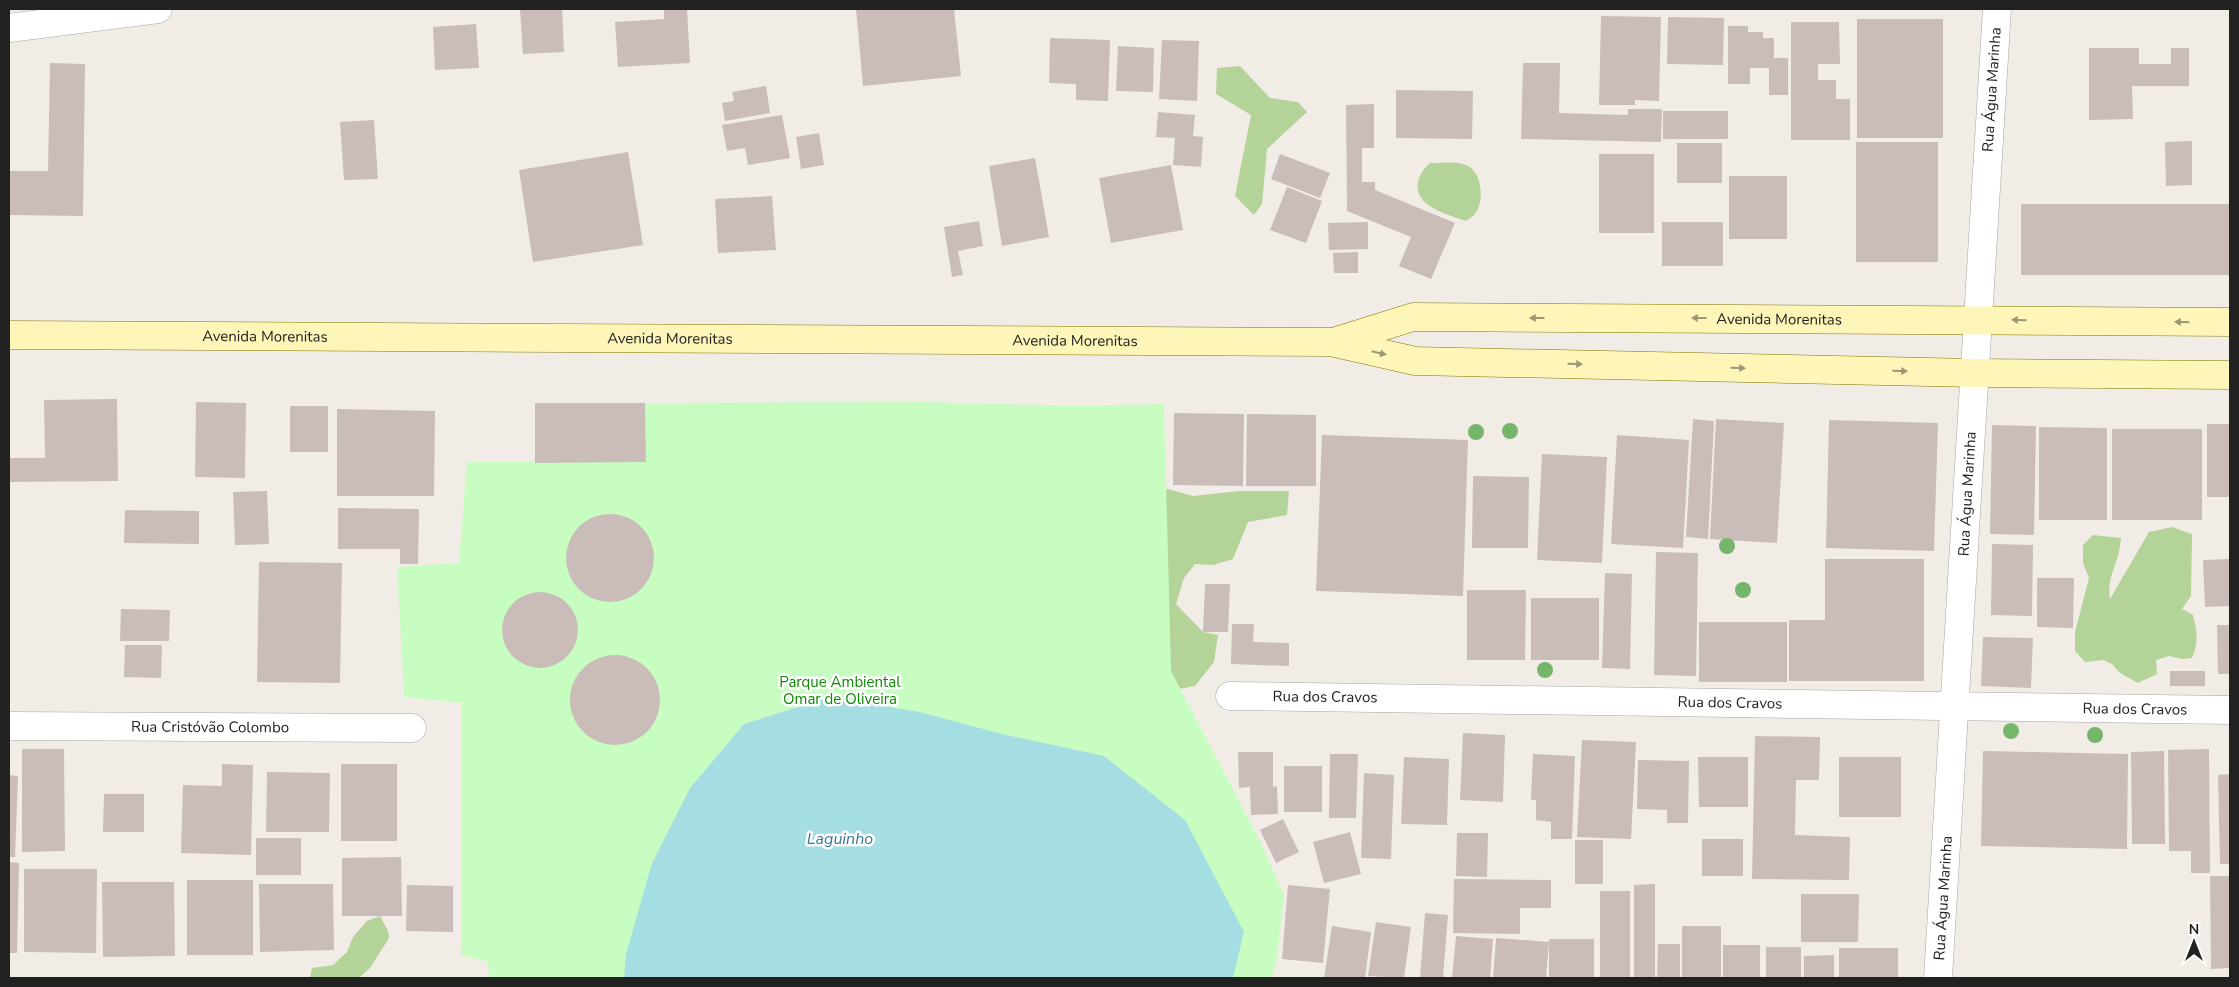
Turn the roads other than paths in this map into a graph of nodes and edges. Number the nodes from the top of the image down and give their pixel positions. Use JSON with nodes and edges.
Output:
{"nodes":[{"id":1,"x":158,"y":9,"type":"edge"},
{"id":2,"x":1997,"y":9,"type":"edge"},
{"id":3,"x":9,"y":28,"type":"edge"},
{"id":4,"x":1976,"y":319,"type":"junction"},
{"id":5,"x":2230,"y":322,"type":"edge"},
{"id":6,"x":9,"y":335,"type":"edge"},
{"id":7,"x":1331,"y":342,"type":"junction"},
{"id":8,"x":1975,"y":373,"type":"junction"},
{"id":9,"x":2230,"y":375,"type":"edge"},
{"id":10,"x":1230,"y":696,"type":"dead end"},
{"id":11,"x":1956,"y":708,"type":"junction"},
{"id":12,"x":2230,"y":710,"type":"edge"},
{"id":13,"x":9,"y":726,"type":"edge"},
{"id":14,"x":412,"y":728,"type":"dead end"},
{"id":15,"x":1938,"y":978,"type":"edge"}],
"edges":[{"from":1,"to":3,"type":"street"},
{"from":2,"to":4,"type":"street","name":"Rua Água Marinha"},
{"from":5,"to":4,"type":"main road","name":"Avenida Morenitas","one_way":true},
{"from":4,"to":7,"type":"main road","name":"Avenida Morenitas","one_way":true},
{"from":4,"to":8,"type":"street","name":"Rua Água Marinha"},
{"from":6,"to":7,"type":"main road","name":"Avenida Morenitas"},
{"from":7,"to":8,"type":"main road","name":"Avenida Morenitas","one_way":true},
{"from":8,"to":9,"type":"main road","name":"Avenida Morenitas"},
{"from":8,"to":11,"type":"street","name":"Rua Água Marinha"},
{"from":10,"to":11,"type":"street","name":"Rua dos Cravos"},
{"from":11,"to":12,"type":"street","name":"Rua dos Cravos"},
{"from":11,"to":15,"type":"street","name":"Rua Água Marinha"},
{"from":13,"to":14,"type":"street","name":"Rua Cristóvão Colombo"}]}
